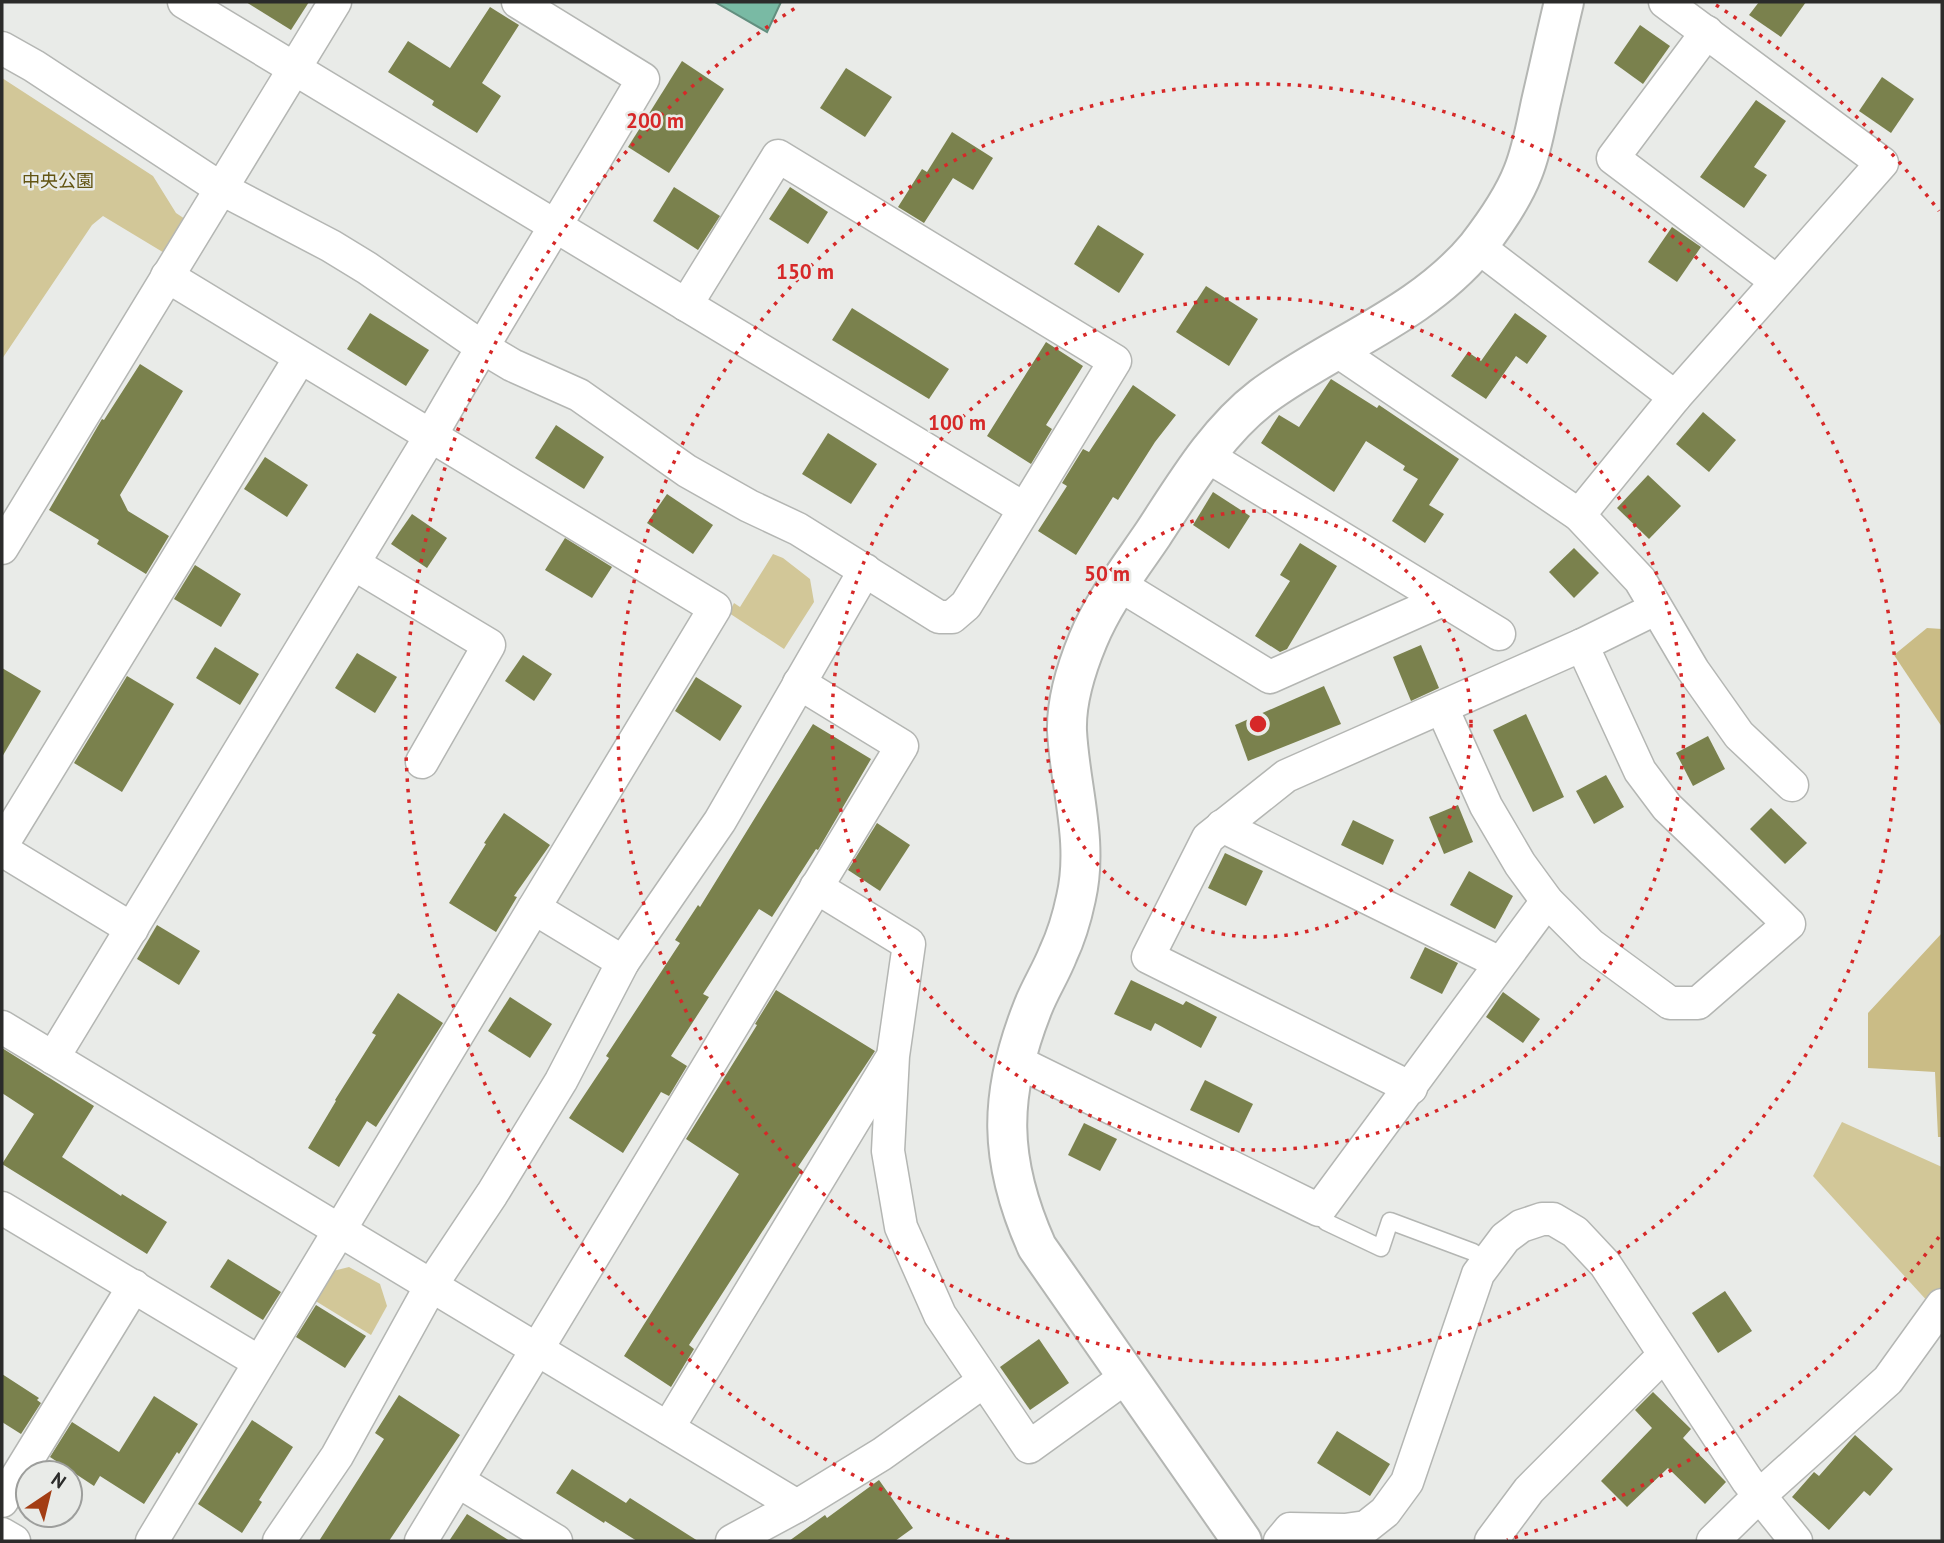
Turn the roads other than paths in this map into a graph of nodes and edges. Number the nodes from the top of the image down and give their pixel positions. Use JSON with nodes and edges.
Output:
{"nodes":[{"id":1,"x":184,"y":2,"type":"edge"},
{"id":2,"x":335,"y":2,"type":"edge"},
{"id":3,"x":518,"y":2,"type":"edge"},
{"id":4,"x":1564,"y":2,"type":"edge"},
{"id":5,"x":1665,"y":2,"type":"edge"},
{"id":6,"x":220,"y":11,"type":"edge"},
{"id":7,"x":1707,"y":32,"type":"junction"},
{"id":8,"x":2,"y":48,"type":"edge"},
{"id":9,"x":295,"y":68,"type":"junction"},
{"id":10,"x":220,"y":188,"type":"junction"},
{"id":11,"x":557,"y":227,"type":"junction"},
{"id":12,"x":1477,"y":246,"type":"junction"},
{"id":13,"x":167,"y":276,"type":"junction"},
{"id":14,"x":1776,"y":281,"type":"junction"},
{"id":15,"x":686,"y":305,"type":"junction"},
{"id":16,"x":482,"y":347,"type":"junction"},
{"id":17,"x":1336,"y":350,"type":"junction"},
{"id":18,"x":300,"y":358,"type":"junction"},
{"id":19,"x":1675,"y":397,"type":"junction"},
{"id":20,"x":430,"y":437,"type":"junction"},
{"id":21,"x":1207,"y":456,"type":"junction"},
{"id":22,"x":1023,"y":508,"type":"junction"},
{"id":23,"x":1579,"y":514,"type":"junction"},
{"id":24,"x":2,"y":548,"type":"edge"},
{"id":25,"x":354,"y":564,"type":"junction"},
{"id":26,"x":865,"y":570,"type":"junction"},
{"id":27,"x":1118,"y":584,"type":"junction"},
{"id":28,"x":1443,"y":600,"type":"junction"},
{"id":29,"x":1655,"y":609,"type":"junction"},
{"id":30,"x":1499,"y":634,"type":"dead end"},
{"id":31,"x":1582,"y":645,"type":"junction"},
{"id":32,"x":799,"y":683,"type":"junction"},
{"id":33,"x":1442,"y":708,"type":"junction"},
{"id":34,"x":422,"y":762,"type":"dead end"},
{"id":35,"x":1792,"y":785,"type":"dead end"},
{"id":36,"x":1222,"y":826,"type":"junction"},
{"id":37,"x":2,"y":847,"type":"edge"},
{"id":38,"x":816,"y":887,"type":"junction"},
{"id":39,"x":1547,"y":901,"type":"junction"},
{"id":40,"x":534,"y":908,"type":"junction"},
{"id":41,"x":132,"y":929,"type":"junction"},
{"id":42,"x":623,"y":962,"type":"junction"},
{"id":43,"x":1500,"y":963,"type":"junction"},
{"id":44,"x":2,"y":1027,"type":"edge"},
{"id":45,"x":893,"y":1056,"type":"junction"},
{"id":46,"x":52,"y":1058,"type":"junction"},
{"id":47,"x":1016,"y":1061,"type":"junction"},
{"id":48,"x":1411,"y":1088,"type":"junction"},
{"id":49,"x":2,"y":1208,"type":"edge"},
{"id":50,"x":1319,"y":1210,"type":"junction"},
{"id":51,"x":341,"y":1230,"type":"junction"},
{"id":52,"x":1486,"y":1262,"type":"junction"},
{"id":53,"x":432,"y":1284,"type":"junction"},
{"id":54,"x":134,"y":1286,"type":"junction"},
{"id":55,"x":1942,"y":1305,"type":"edge"},
{"id":56,"x":536,"y":1349,"type":"junction"},
{"id":57,"x":1664,"y":1355,"type":"junction"},
{"id":58,"x":259,"y":1362,"type":"junction"},
{"id":59,"x":1126,"y":1377,"type":"junction"},
{"id":60,"x":984,"y":1381,"type":"junction"},
{"id":61,"x":668,"y":1428,"type":"junction"},
{"id":62,"x":458,"y":1481,"type":"junction"},
{"id":63,"x":1759,"y":1496,"type":"junction"},
{"id":64,"x":2,"y":1501,"type":"edge"},
{"id":65,"x":797,"y":1506,"type":"junction"},
{"id":66,"x":2,"y":1534,"type":"edge"},
{"id":67,"x":14,"y":1541,"type":"edge"},
{"id":68,"x":152,"y":1541,"type":"edge"},
{"id":69,"x":279,"y":1541,"type":"edge"},
{"id":70,"x":421,"y":1541,"type":"edge"},
{"id":71,"x":556,"y":1541,"type":"edge"},
{"id":72,"x":732,"y":1541,"type":"edge"},
{"id":73,"x":1242,"y":1541,"type":"edge"},
{"id":74,"x":1280,"y":1541,"type":"edge"},
{"id":75,"x":1491,"y":1541,"type":"edge"},
{"id":76,"x":1713,"y":1541,"type":"edge"},
{"id":77,"x":1796,"y":1541,"type":"edge"}],
"edges":[{"from":1,"to":6,"type":"street"},
{"from":2,"to":9,"type":"street"},
{"from":3,"to":11,"type":"street"},
{"from":4,"to":12,"type":"street"},
{"from":5,"to":7,"type":"street"},
{"from":6,"to":9,"type":"street"},
{"from":7,"to":14,"type":"street"},
{"from":7,"to":14,"type":"street"},
{"from":8,"to":10,"type":"street"},
{"from":9,"to":10,"type":"street"},
{"from":9,"to":11,"type":"street"},
{"from":10,"to":13,"type":"street"},
{"from":10,"to":16,"type":"street"},
{"from":11,"to":15,"type":"street"},
{"from":11,"to":16,"type":"street"},
{"from":12,"to":17,"type":"street"},
{"from":12,"to":19,"type":"street"},
{"from":13,"to":18,"type":"street"},
{"from":13,"to":24,"type":"street"},
{"from":14,"to":19,"type":"street"},
{"from":15,"to":22,"type":"street"},
{"from":15,"to":22,"type":"street"},
{"from":16,"to":20,"type":"street"},
{"from":16,"to":26,"type":"street"},
{"from":17,"to":21,"type":"street"},
{"from":17,"to":23,"type":"street"},
{"from":18,"to":20,"type":"street"},
{"from":18,"to":37,"type":"street"},
{"from":19,"to":23,"type":"street"},
{"from":20,"to":25,"type":"street"},
{"from":20,"to":40,"type":"street"},
{"from":21,"to":27,"type":"street"},
{"from":21,"to":28,"type":"street"},
{"from":22,"to":26,"type":"street"},
{"from":23,"to":29,"type":"street"},
{"from":25,"to":34,"type":"street"},
{"from":25,"to":41,"type":"street"},
{"from":26,"to":32,"type":"street"},
{"from":27,"to":28,"type":"street"},
{"from":27,"to":47,"type":"street"},
{"from":28,"to":30,"type":"street"},
{"from":29,"to":31,"type":"street"},
{"from":29,"to":35,"type":"street"},
{"from":31,"to":33,"type":"street"},
{"from":31,"to":39,"type":"street"},
{"from":32,"to":38,"type":"street"},
{"from":32,"to":42,"type":"street"},
{"from":33,"to":36,"type":"street"},
{"from":33,"to":39,"type":"street"},
{"from":36,"to":43,"type":"street"},
{"from":36,"to":48,"type":"street"},
{"from":37,"to":41,"type":"street"},
{"from":38,"to":45,"type":"street"},
{"from":38,"to":56,"type":"street"},
{"from":39,"to":43,"type":"street"},
{"from":40,"to":42,"type":"street"},
{"from":40,"to":51,"type":"street"},
{"from":41,"to":46,"type":"street"},
{"from":42,"to":53,"type":"street"},
{"from":43,"to":48,"type":"street"},
{"from":44,"to":46,"type":"street"},
{"from":45,"to":60,"type":"street"},
{"from":45,"to":61,"type":"street"},
{"from":46,"to":51,"type":"street"},
{"from":47,"to":50,"type":"street"},
{"from":47,"to":59,"type":"street"},
{"from":48,"to":50,"type":"street"},
{"from":49,"to":54,"type":"street"},
{"from":50,"to":52,"type":"lane"},
{"from":51,"to":53,"type":"street"},
{"from":51,"to":58,"type":"street"},
{"from":52,"to":57,"type":"street"},
{"from":52,"to":74,"type":"street"},
{"from":53,"to":56,"type":"street"},
{"from":53,"to":69,"type":"street"},
{"from":54,"to":58,"type":"street"},
{"from":54,"to":64,"type":"street"},
{"from":55,"to":63,"type":"street"},
{"from":56,"to":61,"type":"street"},
{"from":56,"to":62,"type":"street"},
{"from":57,"to":63,"type":"street"},
{"from":57,"to":75,"type":"street"},
{"from":58,"to":68,"type":"street"},
{"from":59,"to":60,"type":"street"},
{"from":59,"to":73,"type":"street"},
{"from":60,"to":65,"type":"street"},
{"from":61,"to":65,"type":"street"},
{"from":62,"to":70,"type":"street"},
{"from":62,"to":71,"type":"street"},
{"from":63,"to":76,"type":"street"},
{"from":63,"to":77,"type":"street"},
{"from":65,"to":72,"type":"street"},
{"from":66,"to":67,"type":"street"}]}
